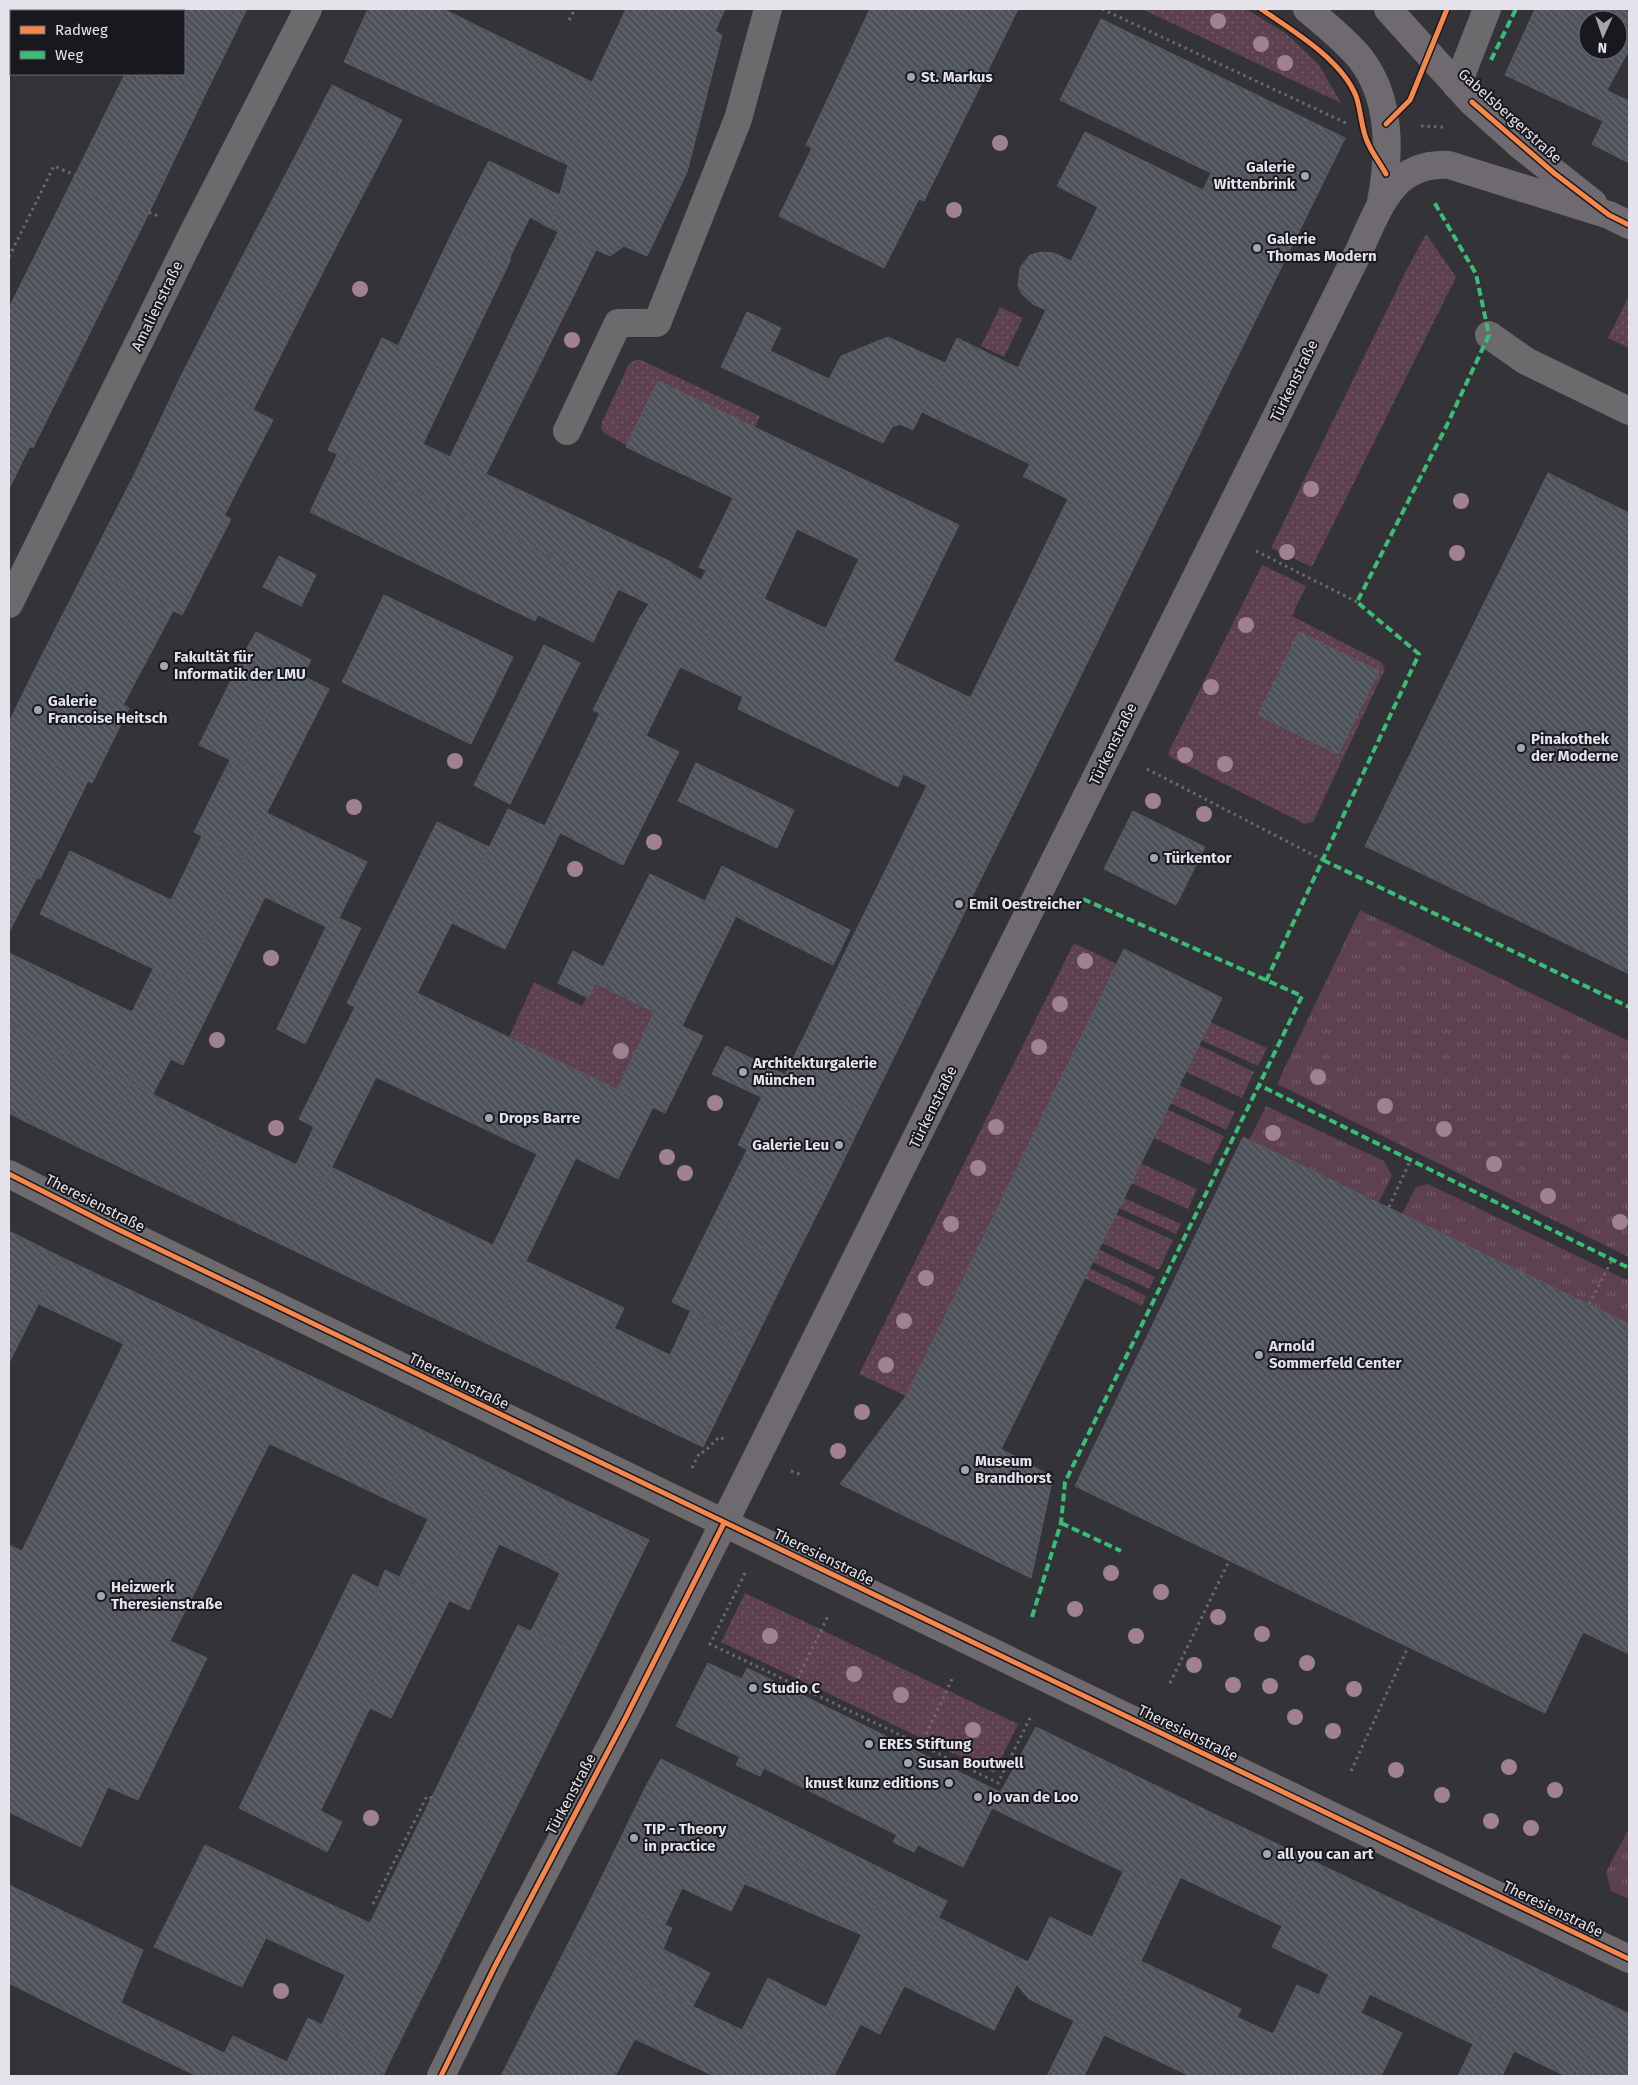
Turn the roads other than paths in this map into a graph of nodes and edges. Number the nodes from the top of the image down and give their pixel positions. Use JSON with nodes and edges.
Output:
{"nodes":[{"id":1,"x":308,"y":9,"type":"edge"},
{"id":2,"x":768,"y":9,"type":"edge"},
{"id":3,"x":1307,"y":9,"type":"edge"},
{"id":4,"x":1388,"y":9,"type":"edge"},
{"id":5,"x":1487,"y":9,"type":"edge"},
{"id":6,"x":1457,"y":86,"type":"junction"},
{"id":7,"x":1444,"y":164,"type":"joint"},
{"id":8,"x":1381,"y":202,"type":"junction"},
{"id":9,"x":1619,"y":220,"type":"edge"},
{"id":10,"x":1489,"y":335,"type":"dead end"},
{"id":11,"x":1629,"y":411,"type":"edge"},
{"id":12,"x":567,"y":431,"type":"dead end"},
{"id":13,"x":9,"y":604,"type":"edge"},
{"id":14,"x":9,"y":1174,"type":"edge"},
{"id":15,"x":724,"y":1523,"type":"junction"},
{"id":16,"x":1629,"y":1960,"type":"edge"},
{"id":17,"x":440,"y":2076,"type":"edge"}],
"edges":[{"from":1,"to":13,"type":"street","name":"Amalienstraße"},
{"from":2,"to":12,"type":"street"},
{"from":3,"to":8,"type":"main road"},
{"from":4,"to":6,"type":"main road","name":"Gabelsbergerstraße"},
{"from":5,"to":6,"type":"street"},
{"from":6,"to":9,"type":"main road","name":"Gabelsbergerstraße"},
{"from":7,"to":8,"type":"main road","name":"Türkenstraße"},
{"from":7,"to":9,"type":"main road","name":"Gabelsbergerstraße"},
{"from":8,"to":15,"type":"main road","name":"Türkenstraße"},
{"from":10,"to":11,"type":"street"},
{"from":14,"to":15,"type":"street","name":"Theresienstraße"},
{"from":15,"to":16,"type":"main road","name":"Theresienstraße"},
{"from":15,"to":17,"type":"street","name":"Türkenstraße"}]}
